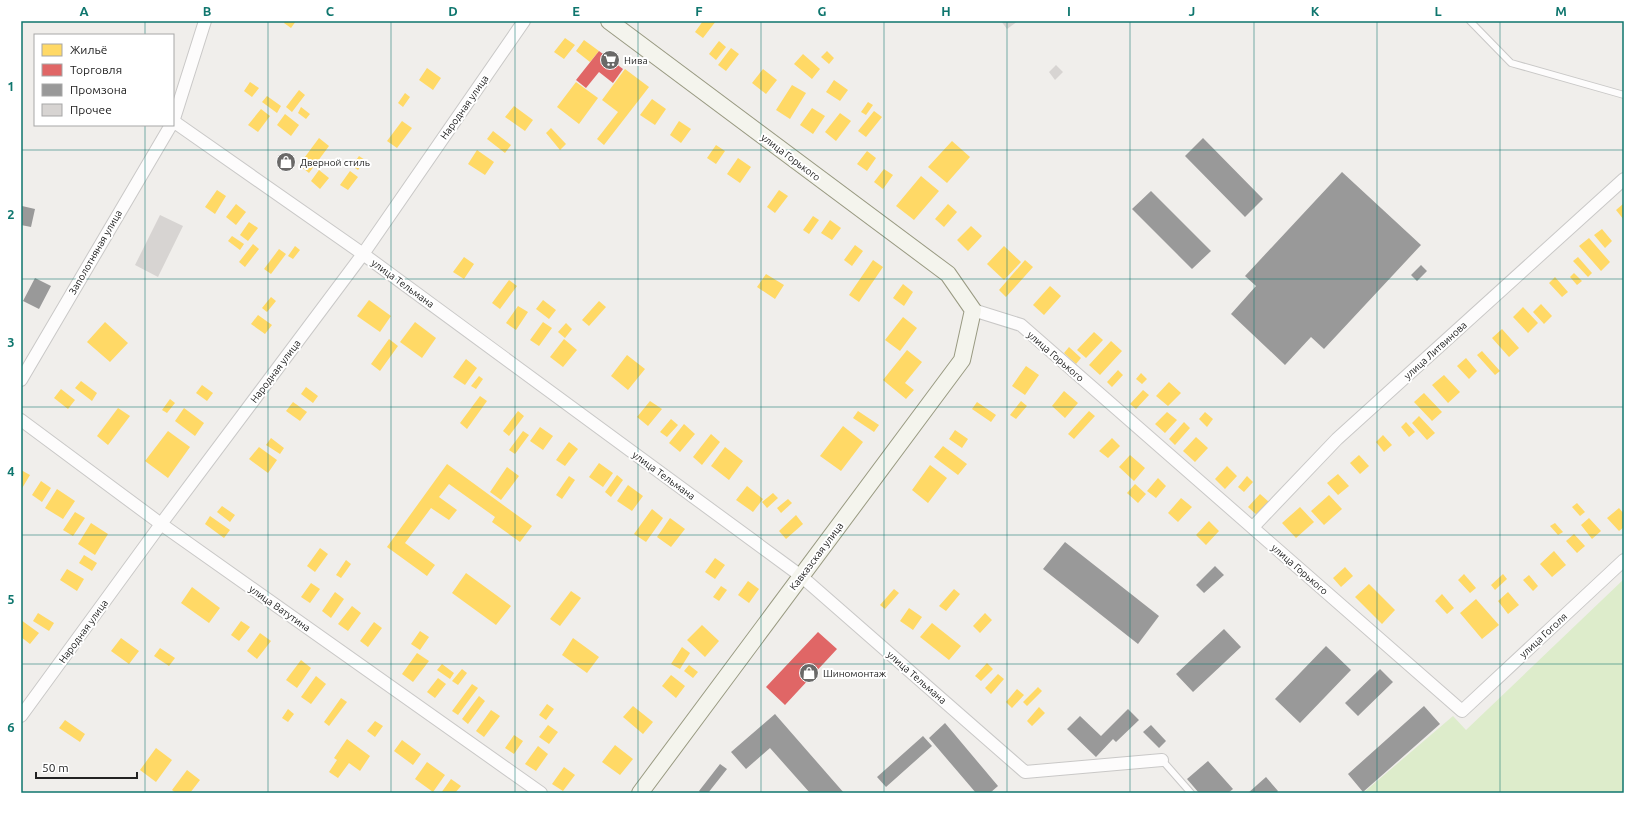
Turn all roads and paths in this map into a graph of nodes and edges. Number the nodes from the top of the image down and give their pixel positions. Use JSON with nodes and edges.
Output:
{"nodes":[{"id":1,"x":205,"y":21,"type":"edge"},
{"id":2,"x":524,"y":21,"type":"edge"},
{"id":3,"x":609,"y":21,"type":"edge"},
{"id":4,"x":1470,"y":21,"type":"edge"},
{"id":5,"x":1624,"y":95,"type":"edge"},
{"id":6,"x":174,"y":119,"type":"edge"},
{"id":7,"x":174,"y":123,"type":"edge"},
{"id":8,"x":169,"y":126,"type":"edge"},
{"id":9,"x":1624,"y":178,"type":"edge"},
{"id":10,"x":363,"y":254,"type":"junction"},
{"id":11,"x":973,"y":310,"type":"junction"},
{"id":12,"x":21,"y":380,"type":"edge"},
{"id":13,"x":21,"y":420,"type":"edge"},
{"id":14,"x":161,"y":524,"type":"junction"},
{"id":15,"x":1253,"y":528,"type":"junction"},
{"id":16,"x":1624,"y":560,"type":"edge"},
{"id":17,"x":801,"y":576,"type":"junction"},
{"id":18,"x":1462,"y":711,"type":"joint"},
{"id":19,"x":21,"y":716,"type":"edge"},
{"id":20,"x":1162,"y":760,"type":"joint"},
{"id":21,"x":541,"y":793,"type":"edge"},
{"id":22,"x":640,"y":793,"type":"edge"},
{"id":23,"x":1191,"y":793,"type":"edge"}],
"edges":[{"from":1,"to":6,"type":"street"},
{"from":2,"to":10,"type":"street","name":"Народная улица"},
{"from":3,"to":11,"type":"main road","name":"улица Горького"},
{"from":4,"to":5,"type":"lane"},
{"from":7,"to":10,"type":"street","name":"улица Тельмана"},
{"from":8,"to":12,"type":"street","name":"Заполотняная улица"},
{"from":9,"to":15,"type":"street","name":"улица Литвинова"},
{"from":10,"to":14,"type":"street","name":"Народная улица"},
{"from":10,"to":17,"type":"street","name":"улица Тельмана"},
{"from":11,"to":15,"type":"street","name":"улица Горького"},
{"from":11,"to":17,"type":"main road","name":"Кавказская улица"},
{"from":13,"to":14,"type":"street","name":"улица Ватутина"},
{"from":14,"to":19,"type":"street","name":"Народная улица"},
{"from":14,"to":21,"type":"street","name":"улица Ватутина"},
{"from":15,"to":18,"type":"street","name":"улица Горького"},
{"from":16,"to":18,"type":"street","name":"улица Гоголя"},
{"from":17,"to":20,"type":"street","name":"улица Тельмана"},
{"from":17,"to":22,"type":"main road","name":"Кавказская улица"},
{"from":20,"to":23,"type":"lane"}]}
